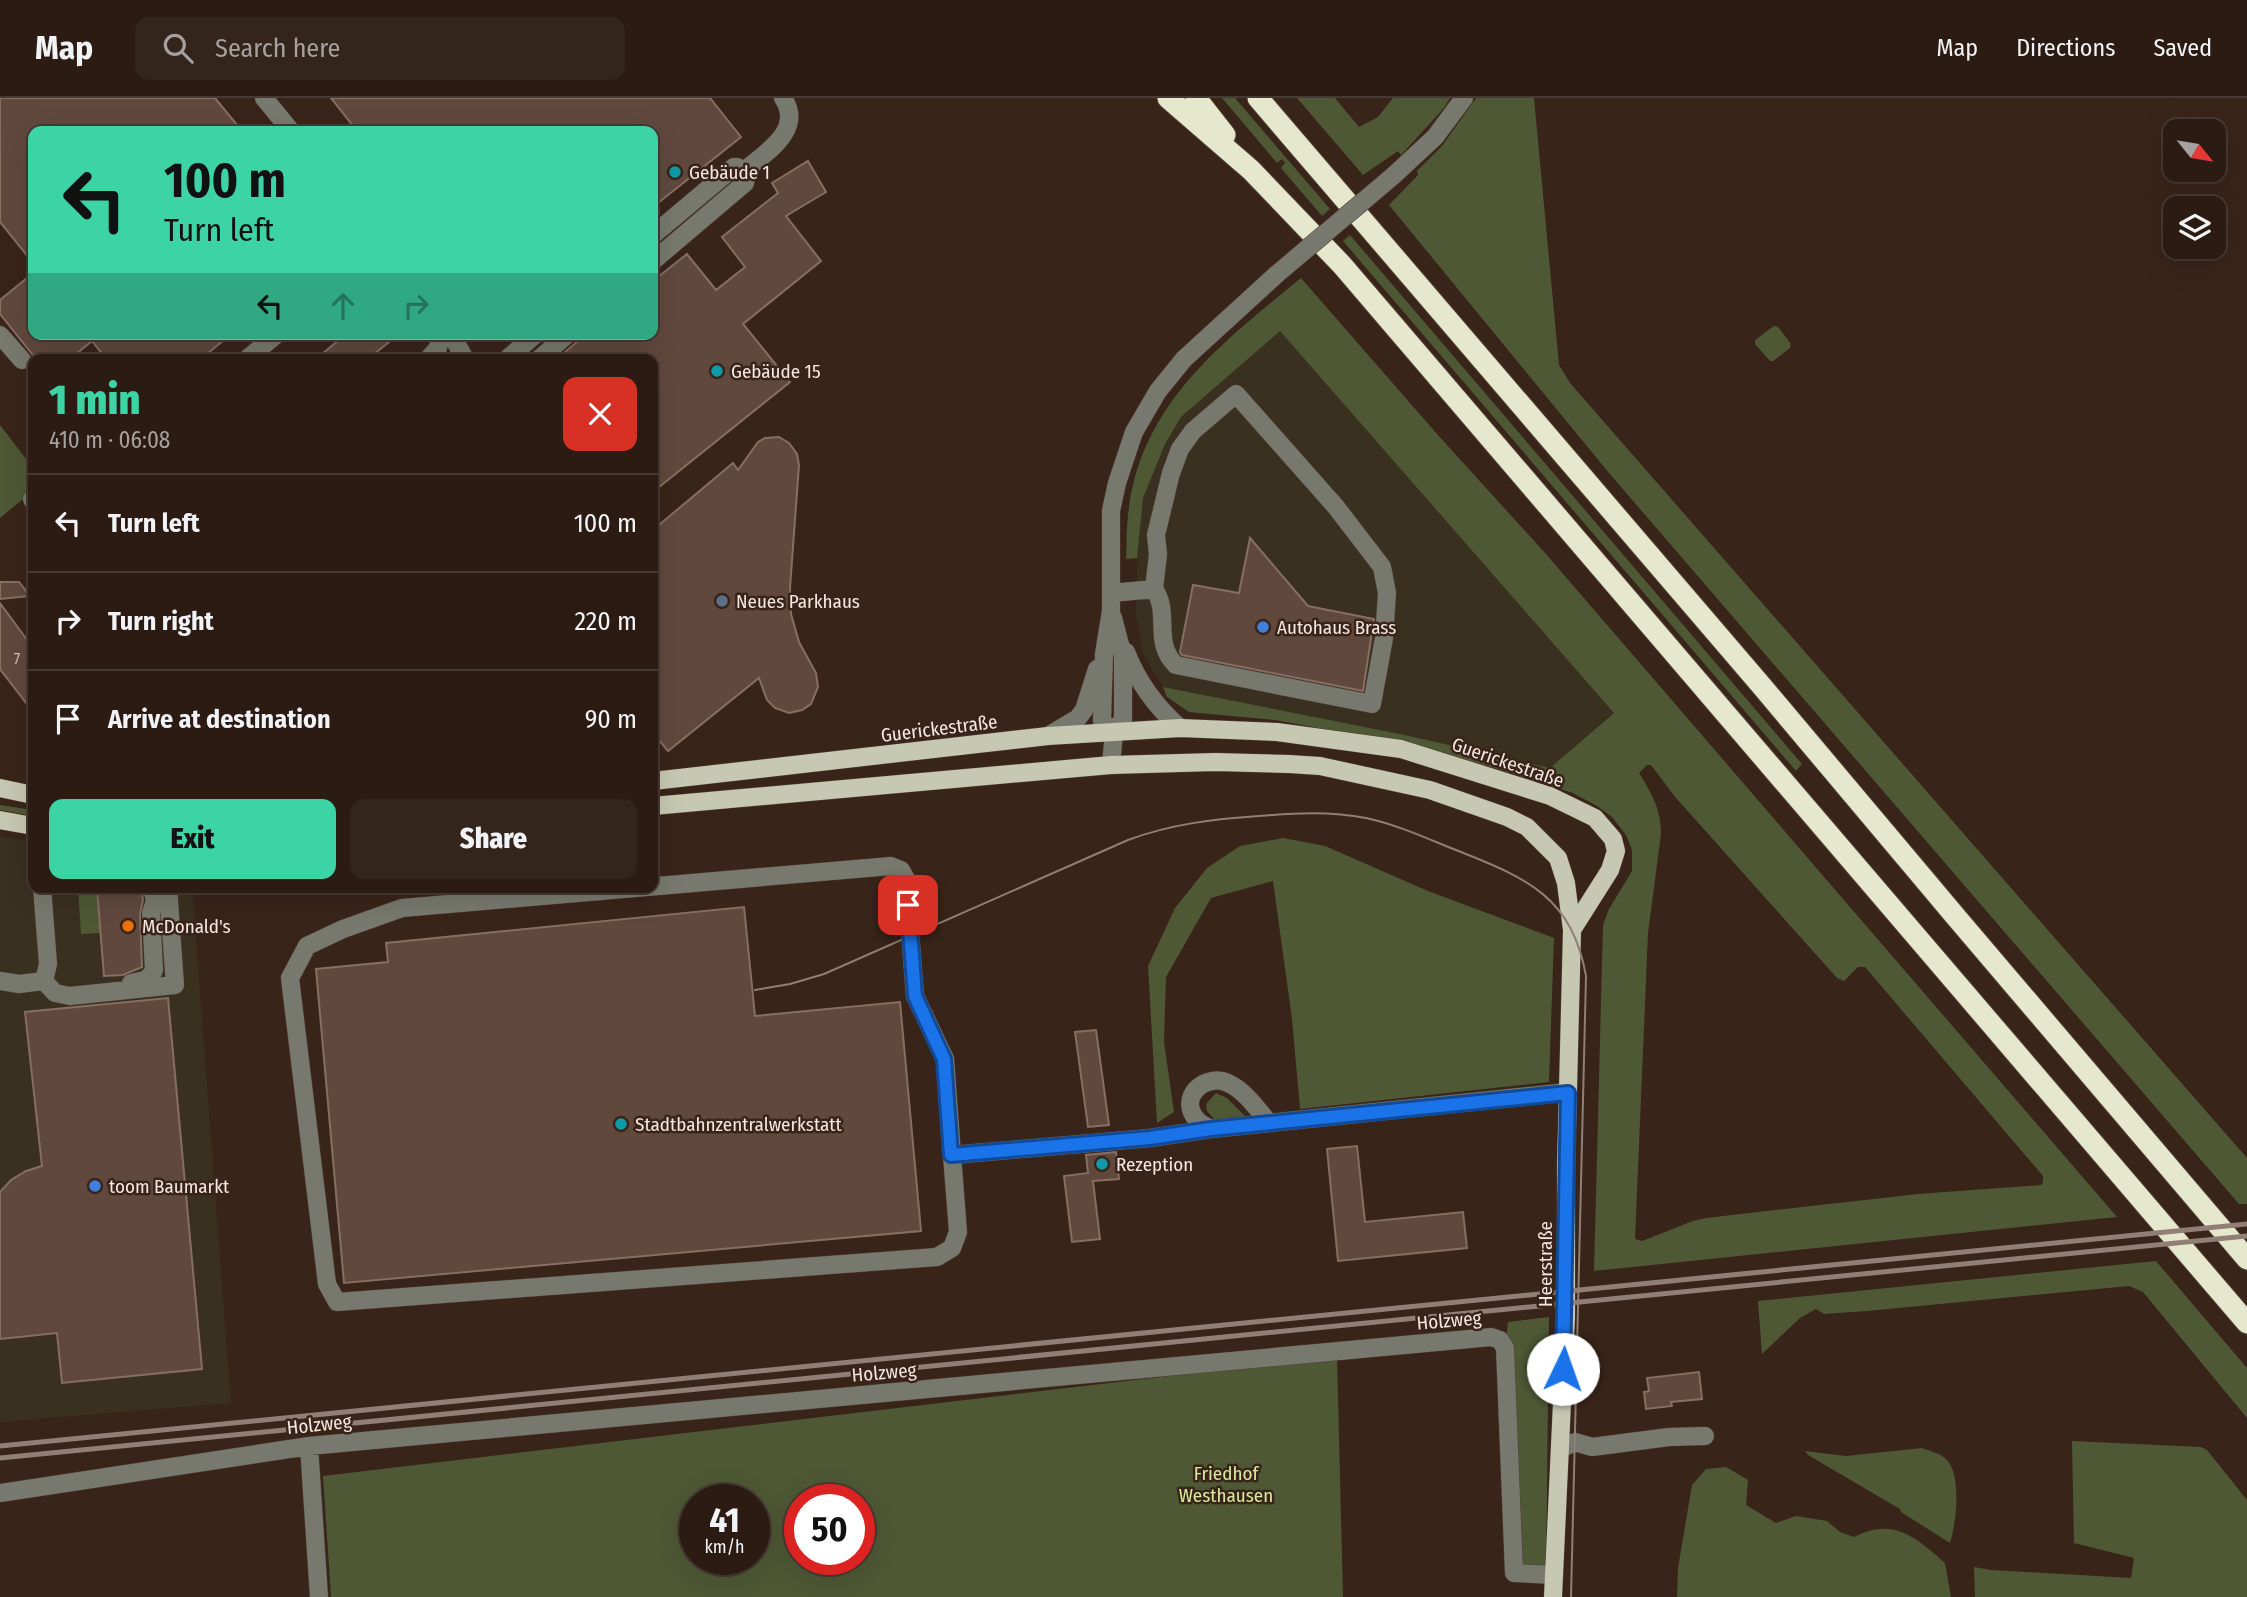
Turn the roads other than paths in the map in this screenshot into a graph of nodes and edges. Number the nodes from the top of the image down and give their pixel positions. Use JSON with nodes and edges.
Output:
{"nodes":[{"id":1,"x":264,"y":98,"type":"edge"},
{"id":2,"x":783,"y":98,"type":"edge"},
{"id":3,"x":1168,"y":98,"type":"edge"},
{"id":4,"x":1196,"y":98,"type":"edge"},
{"id":5,"x":1258,"y":98,"type":"edge"},
{"id":6,"x":1464,"y":98,"type":"edge"},
{"id":7,"x":287,"y":126,"type":"edge"},
{"id":8,"x":1251,"y":170,"type":"junction"},
{"id":9,"x":742,"y":173,"type":"junction"},
{"id":10,"x":658,"y":231,"type":"edge"},
{"id":11,"x":658,"y":257,"type":"edge"},
{"id":12,"x":0,"y":335,"type":"edge"},
{"id":13,"x":270,"y":340,"type":"edge"},
{"id":14,"x":529,"y":340,"type":"edge"},
{"id":15,"x":561,"y":340,"type":"edge"},
{"id":16,"x":253,"y":354,"type":"edge"},
{"id":17,"x":513,"y":354,"type":"edge"},
{"id":18,"x":545,"y":354,"type":"edge"},
{"id":19,"x":22,"y":360,"type":"dead end"},
{"id":20,"x":1154,"y":589,"type":"junction"},
{"id":21,"x":1111,"y":602,"type":"junction"},
{"id":22,"x":1180,"y":728,"type":"junction"},
{"id":23,"x":1114,"y":732,"type":"junction"},
{"id":24,"x":1048,"y":736,"type":"junction"},
{"id":25,"x":1111,"y":765,"type":"junction"},
{"id":26,"x":658,"y":779,"type":"edge"},
{"id":27,"x":0,"y":788,"type":"edge"},
{"id":28,"x":28,"y":794,"type":"edge"},
{"id":29,"x":658,"y":806,"type":"edge"},
{"id":30,"x":0,"y":820,"type":"edge"},
{"id":31,"x":28,"y":825,"type":"edge"},
{"id":32,"x":658,"y":886,"type":"edge"},
{"id":33,"x":42,"y":893,"type":"edge"},
{"id":34,"x":153,"y":893,"type":"edge"},
{"id":35,"x":168,"y":893,"type":"edge"},
{"id":36,"x":577,"y":893,"type":"edge"},
{"id":37,"x":1572,"y":930,"type":"junction"},
{"id":38,"x":0,"y":981,"type":"edge"},
{"id":39,"x":49,"y":987,"type":"junction"},
{"id":40,"x":1568,"y":1093,"type":"junction"},
{"id":41,"x":1269,"y":1123,"type":"junction"},
{"id":42,"x":1211,"y":1129,"type":"junction"},
{"id":43,"x":951,"y":1155,"type":"junction"},
{"id":44,"x":2247,"y":1259,"type":"edge"},
{"id":45,"x":2247,"y":1323,"type":"edge"},
{"id":46,"x":1705,"y":1436,"type":"dead end"},
{"id":47,"x":309,"y":1446,"type":"junction"},
{"id":48,"x":1560,"y":1449,"type":"junction"},
{"id":49,"x":0,"y":1493,"type":"edge"},
{"id":50,"x":1554,"y":1574,"type":"junction"},
{"id":51,"x":318,"y":1597,"type":"edge"},
{"id":52,"x":1553,"y":1597,"type":"edge"}],
"edges":[{"from":1,"to":7,"type":"lane"},
{"from":2,"to":9,"type":"lane"},
{"from":3,"to":8,"type":"highway"},
{"from":4,"to":8,"type":"highway"},
{"from":5,"to":44,"type":"highway"},
{"from":6,"to":21,"type":"lane","bridge":true},
{"from":8,"to":45,"type":"highway"},
{"from":9,"to":10,"type":"lane"},
{"from":9,"to":11,"type":"lane"},
{"from":12,"to":19,"type":"lane"},
{"from":13,"to":16,"type":"lane"},
{"from":14,"to":17,"type":"lane"},
{"from":15,"to":18,"type":"lane"},
{"from":20,"to":20,"type":"lane"},
{"from":20,"to":21,"type":"lane"},
{"from":21,"to":22,"type":"lane"},
{"from":21,"to":23,"type":"lane"},
{"from":21,"to":24,"type":"lane"},
{"from":22,"to":23,"type":"main road","name":"Guerickestraße"},
{"from":22,"to":37,"type":"main road","name":"Guerickestraße"},
{"from":23,"to":24,"type":"main road","name":"Guerickestraße"},
{"from":23,"to":25,"type":"lane"},
{"from":24,"to":26,"type":"main road","name":"Guerickestraße"},
{"from":25,"to":29,"type":"main road"},
{"from":25,"to":37,"type":"main road"},
{"from":27,"to":28,"type":"main road"},
{"from":30,"to":31,"type":"main road"},
{"from":32,"to":43,"type":"lane"},
{"from":33,"to":39,"type":"lane"},
{"from":34,"to":39,"type":"lane"},
{"from":35,"to":39,"type":"lane"},
{"from":36,"to":43,"type":"lane"},
{"from":37,"to":40,"type":"main road","name":"Heerstraße"},
{"from":38,"to":39,"type":"lane"},
{"from":40,"to":41,"type":"lane"},
{"from":40,"to":48,"type":"main road","name":"Heerstraße"},
{"from":41,"to":42,"type":"lane"},
{"from":41,"to":42,"type":"lane"},
{"from":42,"to":43,"type":"lane"},
{"from":46,"to":48,"type":"lane"},
{"from":47,"to":49,"type":"lane","name":"Holzweg"},
{"from":47,"to":50,"type":"lane","name":"Holzweg"},
{"from":47,"to":51,"type":"lane"},
{"from":48,"to":50,"type":"main road","name":"Heerstraße"},
{"from":50,"to":52,"type":"main road","name":"Heerstraße"}]}
